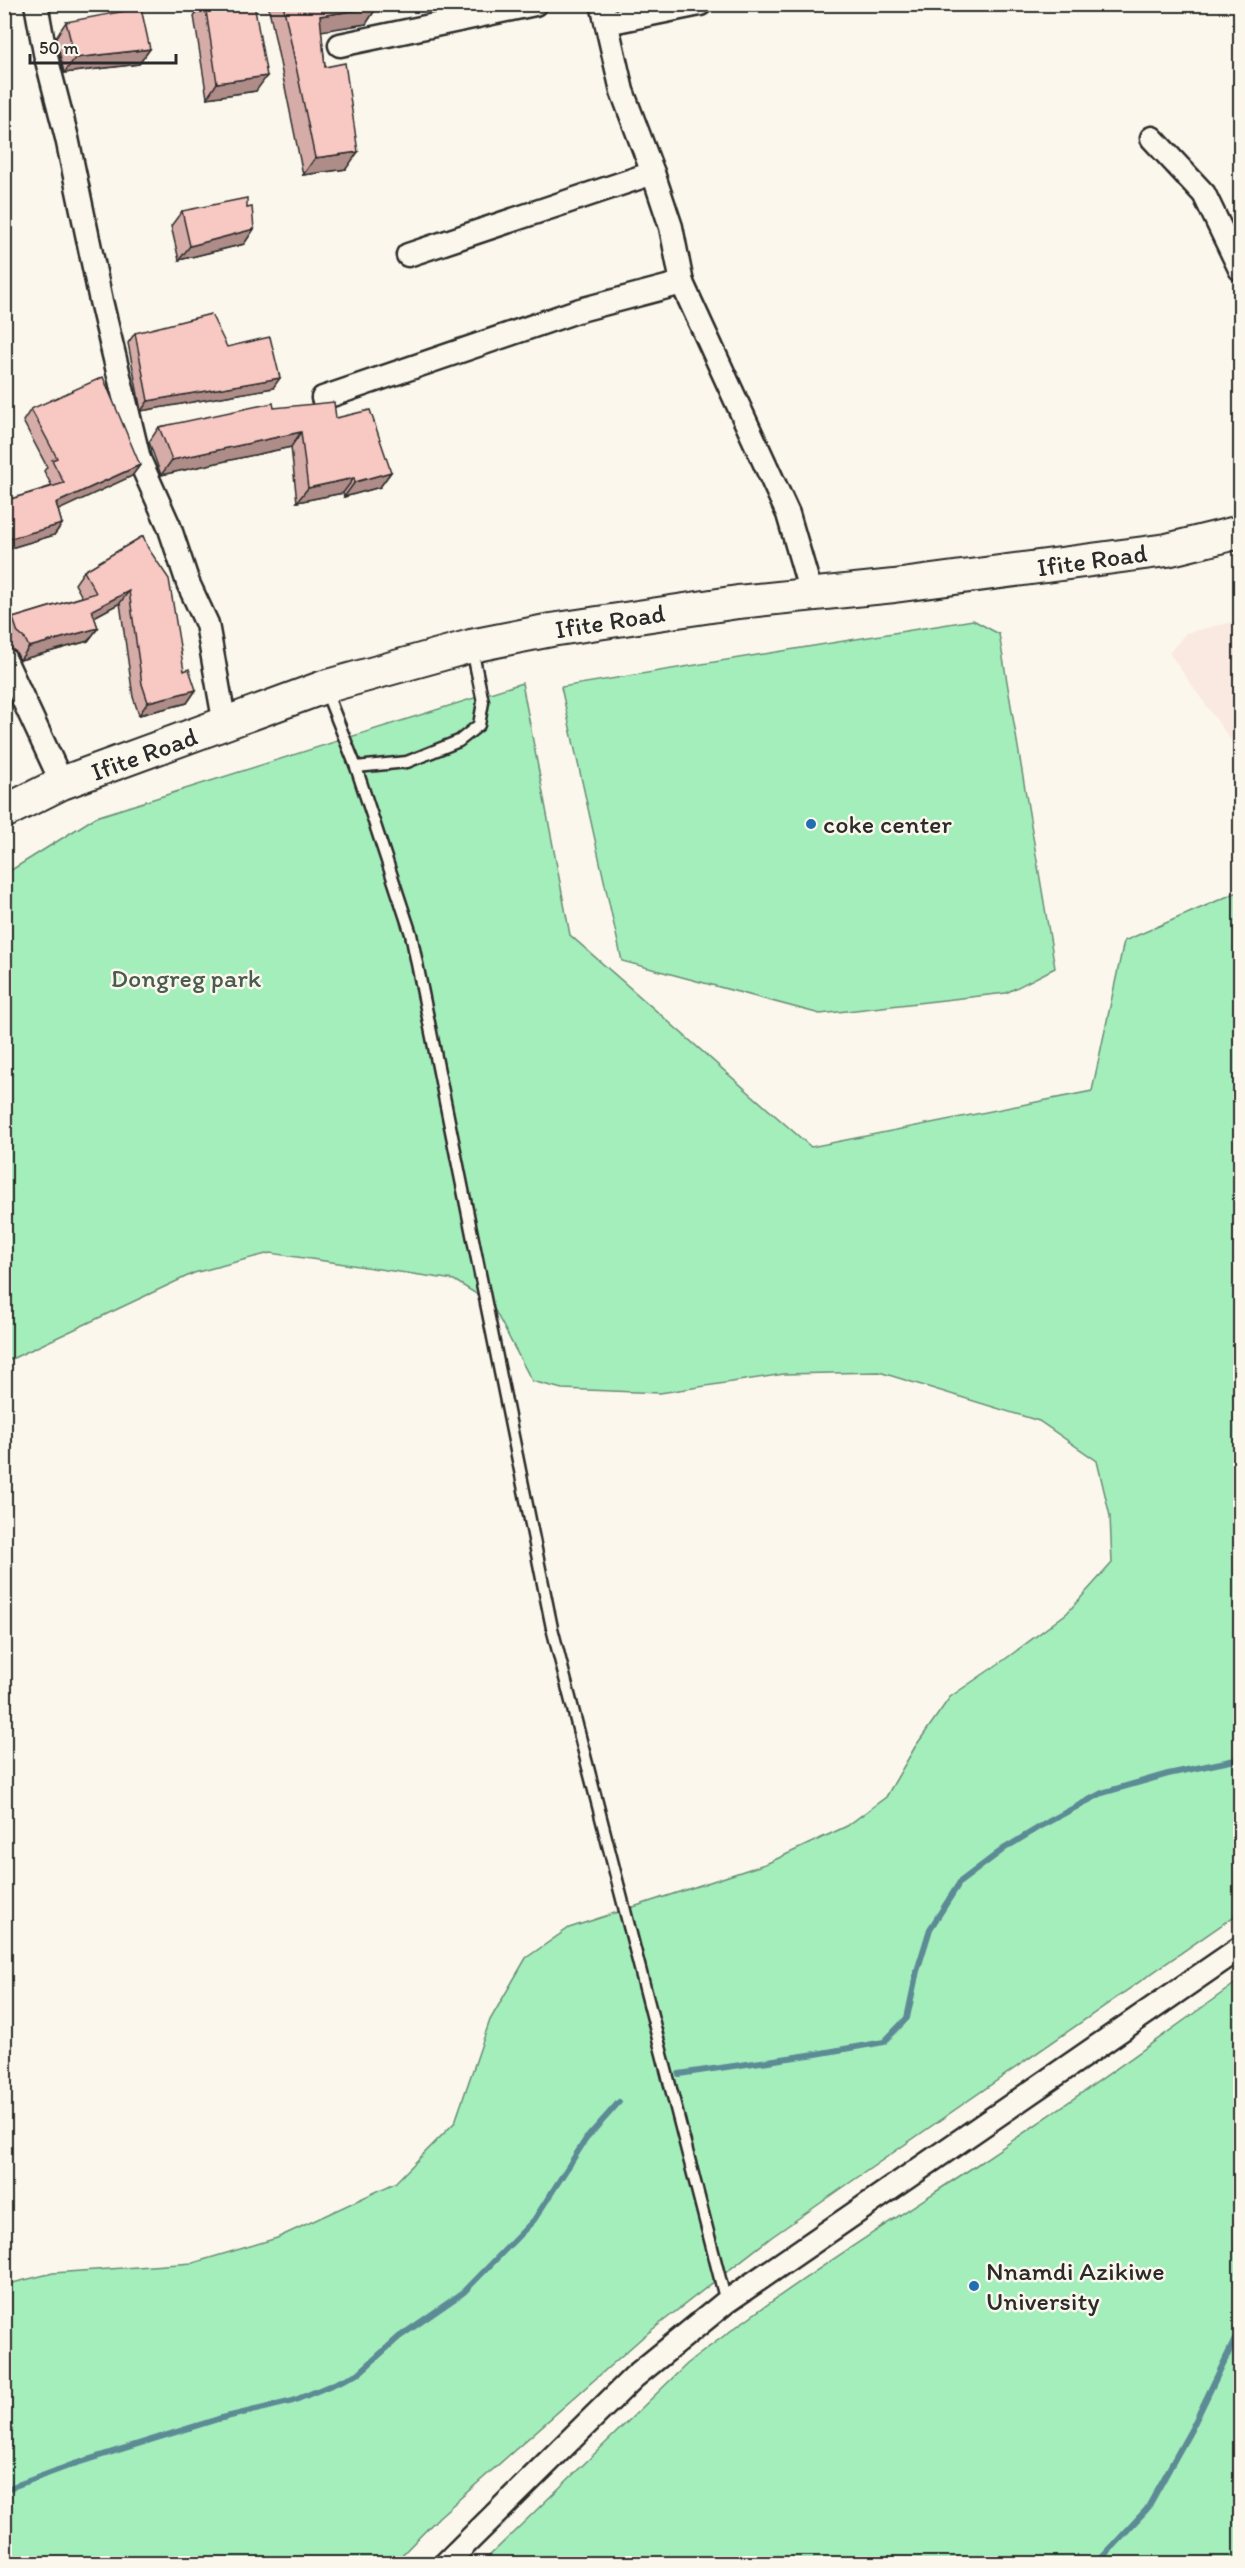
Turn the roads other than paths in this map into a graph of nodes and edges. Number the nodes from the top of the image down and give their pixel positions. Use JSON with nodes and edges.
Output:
{"nodes":[{"id":1,"x":36,"y":4,"type":"edge"},
{"id":2,"x":535,"y":4,"type":"edge"},
{"id":3,"x":700,"y":4,"type":"edge"},
{"id":4,"x":604,"y":14,"type":"edge"},
{"id":5,"x":340,"y":45,"type":"dead end"},
{"id":6,"x":1152,"y":138,"type":"dead end"},
{"id":7,"x":653,"y":172,"type":"junction"},
{"id":8,"x":408,"y":255,"type":"dead end"},
{"id":9,"x":1240,"y":269,"type":"edge"},
{"id":10,"x":682,"y":283,"type":"junction"},
{"id":11,"x":323,"y":398,"type":"dead end"},
{"id":12,"x":1240,"y":532,"type":"edge"},
{"id":13,"x":811,"y":593,"type":"junction"},
{"id":14,"x":471,"y":646,"type":"junction"},
{"id":15,"x":4,"y":658,"type":"edge"},
{"id":16,"x":324,"y":687,"type":"junction"},
{"id":17,"x":225,"y":725,"type":"junction"},
{"id":18,"x":357,"y":767,"type":"junction"},
{"id":19,"x":62,"y":783,"type":"junction"},
{"id":20,"x":4,"y":812,"type":"edge"},
{"id":21,"x":1240,"y":1948,"type":"edge"},
{"id":22,"x":726,"y":2302,"type":"junction"},
{"id":23,"x":445,"y":2564,"type":"edge"}],
"edges":[{"from":1,"to":17,"type":"street"},
{"from":2,"to":5,"type":"street"},
{"from":3,"to":4,"type":"street"},
{"from":4,"to":7,"type":"street"},
{"from":6,"to":9,"type":"street"},
{"from":7,"to":8,"type":"street"},
{"from":7,"to":10,"type":"street"},
{"from":10,"to":11,"type":"street"},
{"from":10,"to":13,"type":"street"},
{"from":12,"to":13,"type":"street","name":"Ifite Road"},
{"from":13,"to":14,"type":"street","name":"Ifite Road"},
{"from":14,"to":16,"type":"street","name":"Ifite Road"},
{"from":14,"to":18,"type":"lane"},
{"from":15,"to":19,"type":"street"},
{"from":16,"to":17,"type":"street","name":"Ifite Road"},
{"from":16,"to":18,"type":"lane"},
{"from":17,"to":19,"type":"street","name":"Ifite Road"},
{"from":18,"to":22,"type":"lane"},
{"from":19,"to":20,"type":"street","name":"Ifite Road"},
{"from":21,"to":22,"type":"street"},
{"from":22,"to":23,"type":"street"}]}
